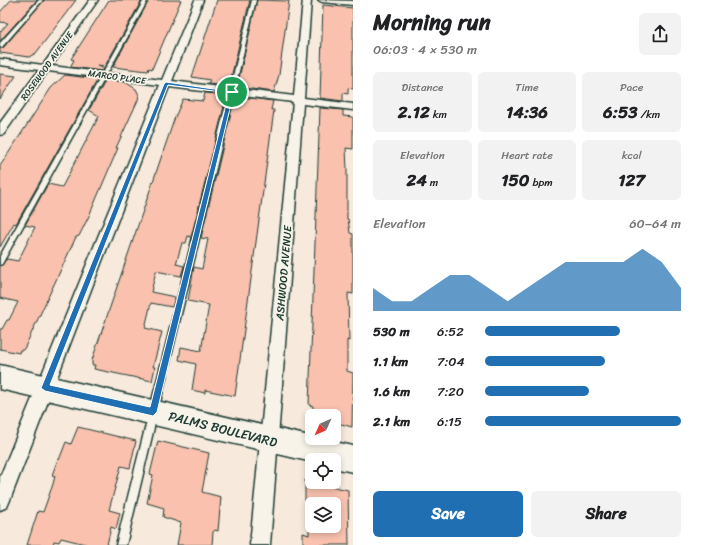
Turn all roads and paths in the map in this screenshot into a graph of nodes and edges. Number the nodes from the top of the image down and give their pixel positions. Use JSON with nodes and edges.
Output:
{"nodes":[{"id":1,"x":41,"y":0,"type":"edge"},
{"id":2,"x":94,"y":0,"type":"edge"},
{"id":3,"x":146,"y":0,"type":"edge"},
{"id":4,"x":199,"y":0,"type":"edge"},
{"id":5,"x":254,"y":0,"type":"edge"},
{"id":6,"x":307,"y":0,"type":"edge"},
{"id":7,"x":322,"y":0,"type":"edge"},
{"id":8,"x":353,"y":3,"type":"edge"},
{"id":9,"x":0,"y":46,"type":"edge"},
{"id":10,"x":0,"y":62,"type":"edge"},
{"id":11,"x":46,"y":68,"type":"junction"},
{"id":12,"x":105,"y":75,"type":"junction"},
{"id":13,"x":166,"y":84,"type":"junction"},
{"id":14,"x":232,"y":92,"type":"junction"},
{"id":15,"x":299,"y":100,"type":"junction"},
{"id":16,"x":353,"y":108,"type":"edge"},
{"id":17,"x":0,"y":132,"type":"edge"},
{"id":18,"x":0,"y":262,"type":"edge"},
{"id":19,"x":0,"y":377,"type":"edge"},
{"id":20,"x":45,"y":388,"type":"junction"},
{"id":21,"x":153,"y":412,"type":"junction"},
{"id":22,"x":270,"y":441,"type":"junction"},
{"id":23,"x":353,"y":459,"type":"edge"},
{"id":24,"x":0,"y":500,"type":"edge"},
{"id":25,"x":121,"y":545,"type":"edge"},
{"id":26,"x":260,"y":545,"type":"edge"}],
"edges":[{"from":1,"to":9,"type":"lane"},
{"from":2,"to":11,"type":"street","name":"ROSEWOOD AVENUE"},
{"from":3,"to":12,"type":"lane"},
{"from":4,"to":13,"type":"street"},
{"from":5,"to":14,"type":"lane"},
{"from":6,"to":15,"type":"street","name":"ASHWOOD AVENUE"},
{"from":7,"to":8,"type":"street"},
{"from":10,"to":11,"type":"street","name":"MARCO PLACE"},
{"from":11,"to":12,"type":"street","name":"MARCO PLACE"},
{"from":11,"to":17,"type":"street","name":"ROSEWOOD AVENUE"},
{"from":12,"to":13,"type":"street","name":"MARCO PLACE"},
{"from":12,"to":18,"type":"lane"},
{"from":13,"to":14,"type":"street","name":"MARCO PLACE"},
{"from":13,"to":20,"type":"street"},
{"from":14,"to":15,"type":"street","name":"MARCO PLACE"},
{"from":14,"to":21,"type":"lane"},
{"from":15,"to":16,"type":"street","name":"MARCO PLACE"},
{"from":15,"to":22,"type":"street","name":"ASHWOOD AVENUE"},
{"from":19,"to":20,"type":"street","name":"PALMS BOULEVARD"},
{"from":20,"to":21,"type":"street","name":"PALMS BOULEVARD"},
{"from":20,"to":24,"type":"street"},
{"from":21,"to":22,"type":"street","name":"PALMS BOULEVARD"},
{"from":21,"to":25,"type":"lane"},
{"from":22,"to":23,"type":"street","name":"PALMS BOULEVARD"},
{"from":22,"to":26,"type":"street","name":"ASHWOOD AVENUE"}]}
